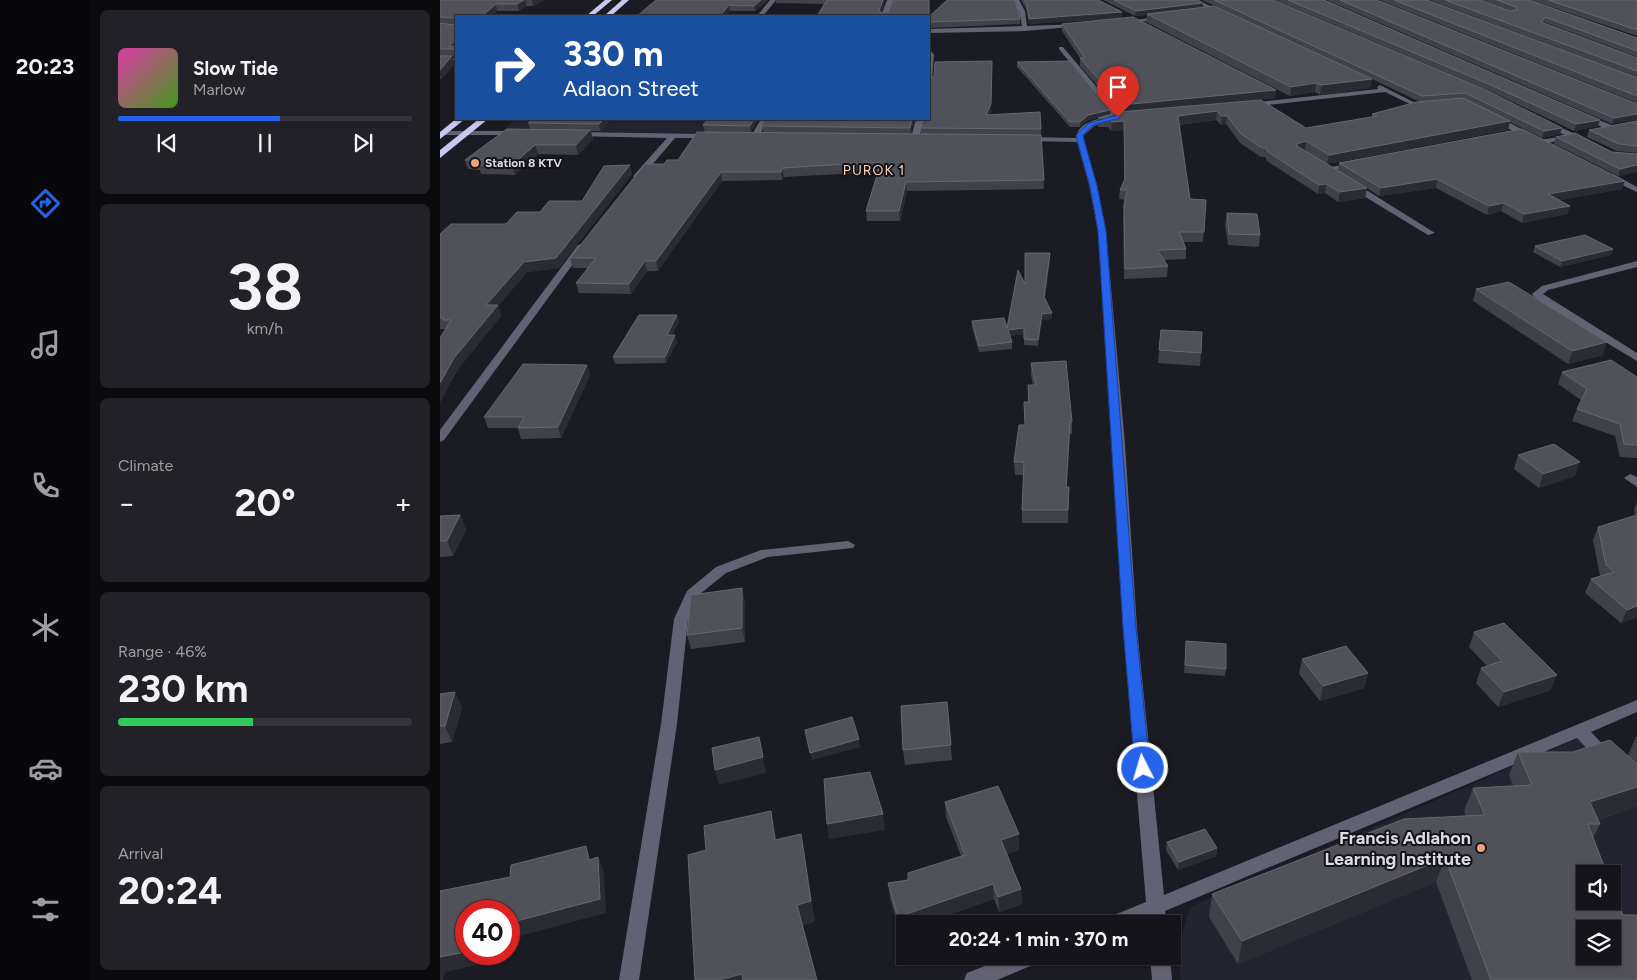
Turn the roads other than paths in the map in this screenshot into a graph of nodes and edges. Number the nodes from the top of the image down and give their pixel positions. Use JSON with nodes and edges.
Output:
{"nodes":[{"id":1,"x":609,"y":0,"type":"edge"},
{"id":2,"x":626,"y":0,"type":"edge"},
{"id":3,"x":773,"y":0,"type":"edge"},
{"id":4,"x":890,"y":0,"type":"edge"},
{"id":5,"x":1016,"y":0,"type":"edge"},
{"id":6,"x":1194,"y":0,"type":"edge"},
{"id":7,"x":1214,"y":10,"type":"junction"},
{"id":8,"x":1119,"y":12,"type":"edge"},
{"id":9,"x":1204,"y":12,"type":"edge"},
{"id":10,"x":590,"y":15,"type":"edge"},
{"id":11,"x":608,"y":15,"type":"edge"},
{"id":12,"x":761,"y":15,"type":"edge"},
{"id":13,"x":884,"y":15,"type":"edge"},
{"id":14,"x":1175,"y":16,"type":"edge"},
{"id":15,"x":1231,"y":18,"type":"edge"},
{"id":16,"x":1135,"y":21,"type":"junction"},
{"id":17,"x":1118,"y":23,"type":"edge"},
{"id":18,"x":1144,"y":25,"type":"edge"},
{"id":19,"x":1085,"y":26,"type":"edge"},
{"id":20,"x":1025,"y":29,"type":"junction"},
{"id":21,"x":930,"y":31,"type":"edge"},
{"id":22,"x":1062,"y":48,"type":"dead end"},
{"id":23,"x":440,"y":60,"type":"edge"},
{"id":24,"x":455,"y":60,"type":"edge"},
{"id":25,"x":1377,"y":86,"type":"edge"},
{"id":26,"x":1386,"y":90,"type":"junction"},
{"id":27,"x":1275,"y":93,"type":"edge"},
{"id":28,"x":1293,"y":102,"type":"junction"},
{"id":29,"x":1430,"y":105,"type":"edge"},
{"id":30,"x":1243,"y":106,"type":"edge"},
{"id":31,"x":1420,"y":107,"type":"junction"},
{"id":32,"x":1403,"y":111,"type":"edge"},
{"id":33,"x":1576,"y":113,"type":"edge"},
{"id":34,"x":1488,"y":115,"type":"edge"},
{"id":35,"x":1127,"y":116,"type":"edge"},
{"id":36,"x":1118,"y":117,"type":"junction"},
{"id":37,"x":460,"y":120,"type":"edge"},
{"id":38,"x":483,"y":120,"type":"edge"},
{"id":39,"x":763,"y":120,"type":"edge"},
{"id":40,"x":920,"y":120,"type":"edge"},
{"id":41,"x":1539,"y":120,"type":"edge"},
{"id":42,"x":1620,"y":127,"type":"edge"},
{"id":43,"x":1611,"y":128,"type":"junction"},
{"id":44,"x":1522,"y":132,"type":"junction"},
{"id":45,"x":467,"y":133,"type":"junction"},
{"id":46,"x":523,"y":133,"type":"edge"},
{"id":47,"x":442,"y":134,"type":"edge"},
{"id":48,"x":570,"y":134,"type":"edge"},
{"id":49,"x":673,"y":135,"type":"junction"},
{"id":50,"x":718,"y":136,"type":"edge"},
{"id":51,"x":746,"y":136,"type":"edge"},
{"id":52,"x":755,"y":136,"type":"junction"},
{"id":53,"x":764,"y":136,"type":"edge"},
{"id":54,"x":1504,"y":136,"type":"edge"},
{"id":55,"x":1574,"y":137,"type":"junction"},
{"id":56,"x":906,"y":138,"type":"edge"},
{"id":57,"x":916,"y":138,"type":"junction"},
{"id":58,"x":925,"y":138,"type":"edge"},
{"id":59,"x":1012,"y":139,"type":"edge"},
{"id":60,"x":1080,"y":140,"type":"junction"},
{"id":61,"x":1541,"y":142,"type":"junction"},
{"id":62,"x":1590,"y":144,"type":"edge"},
{"id":63,"x":1557,"y":149,"type":"edge"},
{"id":64,"x":440,"y":155,"type":"edge"},
{"id":65,"x":1363,"y":162,"type":"edge"},
{"id":66,"x":1604,"y":173,"type":"edge"},
{"id":67,"x":630,"y":186,"type":"edge"},
{"id":68,"x":1637,"y":190,"type":"edge"},
{"id":69,"x":1431,"y":233,"type":"dead end"},
{"id":70,"x":586,"y":240,"type":"edge"},
{"id":71,"x":1637,"y":264,"type":"edge"},
{"id":72,"x":1637,"y":358,"type":"edge"},
{"id":73,"x":440,"y":438,"type":"edge"},
{"id":74,"x":848,"y":545,"type":"dead end"},
{"id":75,"x":1637,"y":706,"type":"edge"},
{"id":76,"x":1580,"y":730,"type":"junction"},
{"id":77,"x":1614,"y":764,"type":"edge"},
{"id":78,"x":1157,"y":915,"type":"edge"},
{"id":79,"x":1011,"y":965,"type":"edge"},
{"id":80,"x":1161,"y":965,"type":"edge"},
{"id":81,"x":629,"y":980,"type":"edge"},
{"id":82,"x":974,"y":980,"type":"edge"},
{"id":83,"x":1162,"y":980,"type":"edge"}],
"edges":[{"from":1,"to":10,"type":"highway"},
{"from":2,"to":11,"type":"highway"},
{"from":3,"to":12,"type":"street"},
{"from":4,"to":13,"type":"street"},
{"from":5,"to":20,"type":"street"},
{"from":6,"to":7,"type":"street"},
{"from":7,"to":9,"type":"street"},
{"from":7,"to":15,"type":"street"},
{"from":8,"to":16,"type":"street"},
{"from":14,"to":16,"type":"street"},
{"from":16,"to":17,"type":"street"},
{"from":16,"to":18,"type":"street"},
{"from":19,"to":20,"type":"street"},
{"from":20,"to":21,"type":"street"},
{"from":22,"to":36,"type":"street"},
{"from":23,"to":24,"type":"street"},
{"from":25,"to":26,"type":"street"},
{"from":26,"to":28,"type":"street"},
{"from":26,"to":31,"type":"street"},
{"from":27,"to":28,"type":"street"},
{"from":28,"to":30,"type":"street"},
{"from":29,"to":31,"type":"street"},
{"from":31,"to":32,"type":"street"},
{"from":33,"to":43,"type":"street"},
{"from":34,"to":44,"type":"street"},
{"from":35,"to":36,"type":"street"},
{"from":36,"to":60,"type":"street"},
{"from":37,"to":47,"type":"highway"},
{"from":38,"to":45,"type":"highway"},
{"from":39,"to":52,"type":"street"},
{"from":40,"to":57,"type":"street"},
{"from":41,"to":55,"type":"street"},
{"from":42,"to":43,"type":"street"},
{"from":43,"to":55,"type":"street"},
{"from":44,"to":54,"type":"street"},
{"from":44,"to":61,"type":"street"},
{"from":45,"to":46,"type":"street"},
{"from":45,"to":47,"type":"street"},
{"from":45,"to":64,"type":"highway"},
{"from":48,"to":49,"type":"street"},
{"from":49,"to":50,"type":"street"},
{"from":49,"to":67,"type":"street"},
{"from":51,"to":52,"type":"street"},
{"from":52,"to":53,"type":"street"},
{"from":55,"to":61,"type":"street"},
{"from":55,"to":62,"type":"street"},
{"from":56,"to":57,"type":"street"},
{"from":57,"to":58,"type":"street"},
{"from":59,"to":60,"type":"street"},
{"from":60,"to":78,"type":"street"},
{"from":61,"to":63,"type":"street"},
{"from":65,"to":69,"type":"street"},
{"from":66,"to":68,"type":"street"},
{"from":70,"to":73,"type":"street"},
{"from":71,"to":72,"type":"street"},
{"from":74,"to":81,"type":"street"},
{"from":75,"to":76,"type":"street"},
{"from":76,"to":77,"type":"street"},
{"from":76,"to":78,"type":"street"},
{"from":79,"to":82,"type":"street"},
{"from":80,"to":83,"type":"street"}]}
